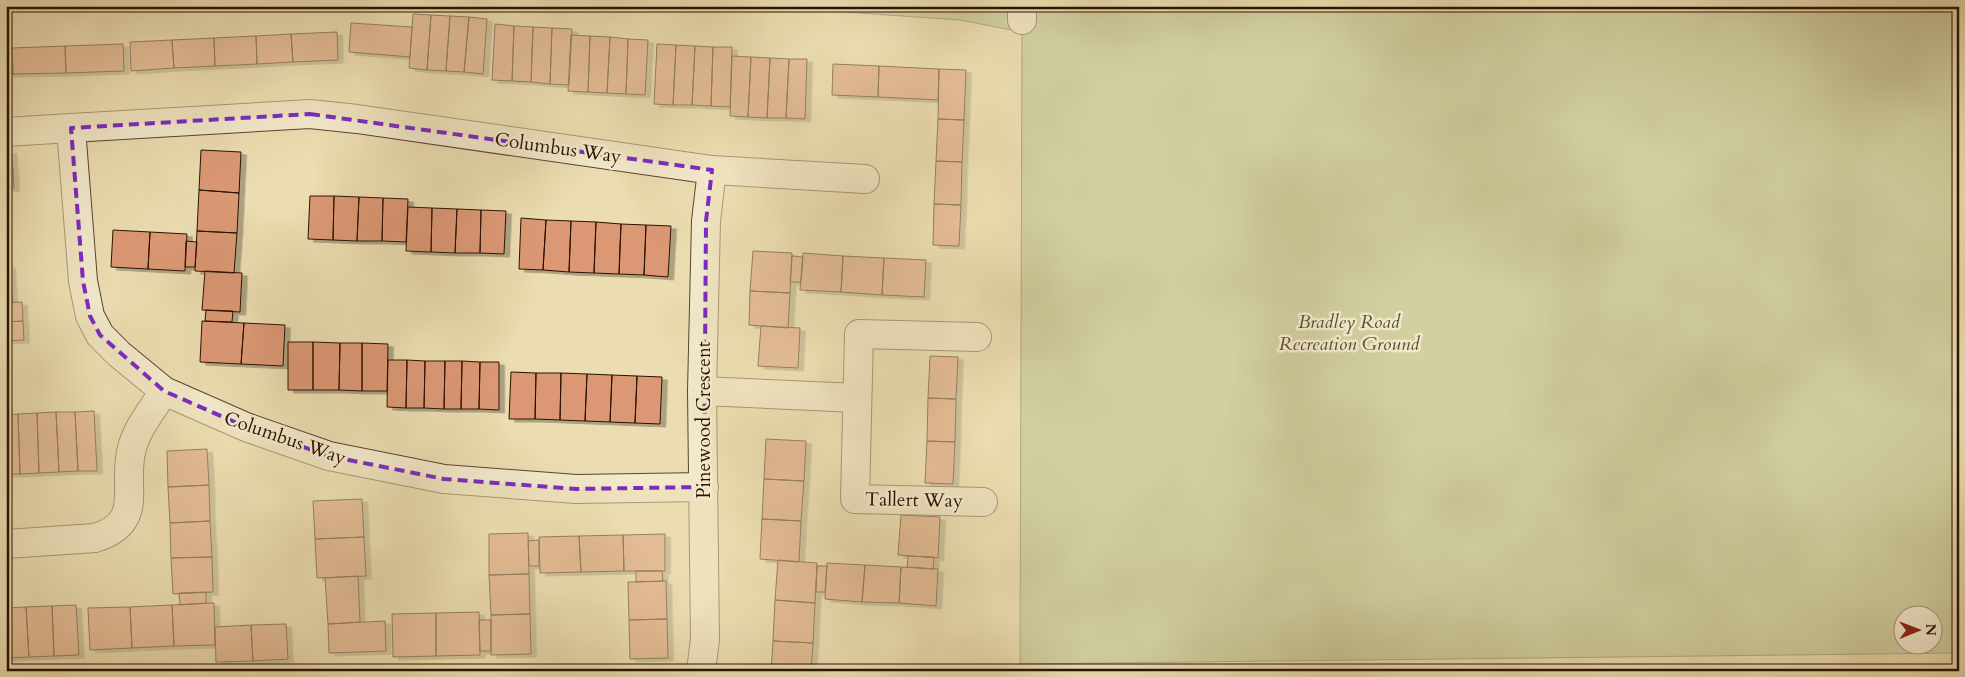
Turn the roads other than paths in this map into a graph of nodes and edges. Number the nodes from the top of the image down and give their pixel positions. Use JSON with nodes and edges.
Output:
{"nodes":[{"id":1,"x":71,"y":128,"type":"junction"},
{"id":2,"x":6,"y":132,"type":"edge"},
{"id":3,"x":712,"y":170,"type":"junction"},
{"id":4,"x":866,"y":179,"type":"dead end"},
{"id":5,"x":977,"y":337,"type":"dead end"},
{"id":6,"x":164,"y":391,"type":"junction"},
{"id":7,"x":702,"y":391,"type":"junction"},
{"id":8,"x":857,"y":398,"type":"junction"},
{"id":9,"x":704,"y":487,"type":"junction"},
{"id":10,"x":983,"y":502,"type":"dead end"},
{"id":11,"x":6,"y":544,"type":"edge"},
{"id":12,"x":701,"y":671,"type":"edge"}],
"edges":[{"from":1,"to":2,"type":"street","name":"Columbus Way"},
{"from":1,"to":3,"type":"street","name":"Columbus Way"},
{"from":1,"to":6,"type":"street","name":"Columbus Way"},
{"from":3,"to":4,"type":"street","name":"Columbus Way"},
{"from":3,"to":7,"type":"street","name":"Pinewood Crescent"},
{"from":5,"to":8,"type":"street","name":"Tallert Way"},
{"from":6,"to":9,"type":"street","name":"Columbus Way"},
{"from":6,"to":11,"type":"street"},
{"from":7,"to":8,"type":"street"},
{"from":7,"to":9,"type":"street","name":"Pinewood Crescent"},
{"from":8,"to":10,"type":"street","name":"Tallert Way"},
{"from":9,"to":12,"type":"street","name":"Pinewood Crescent"}]}
